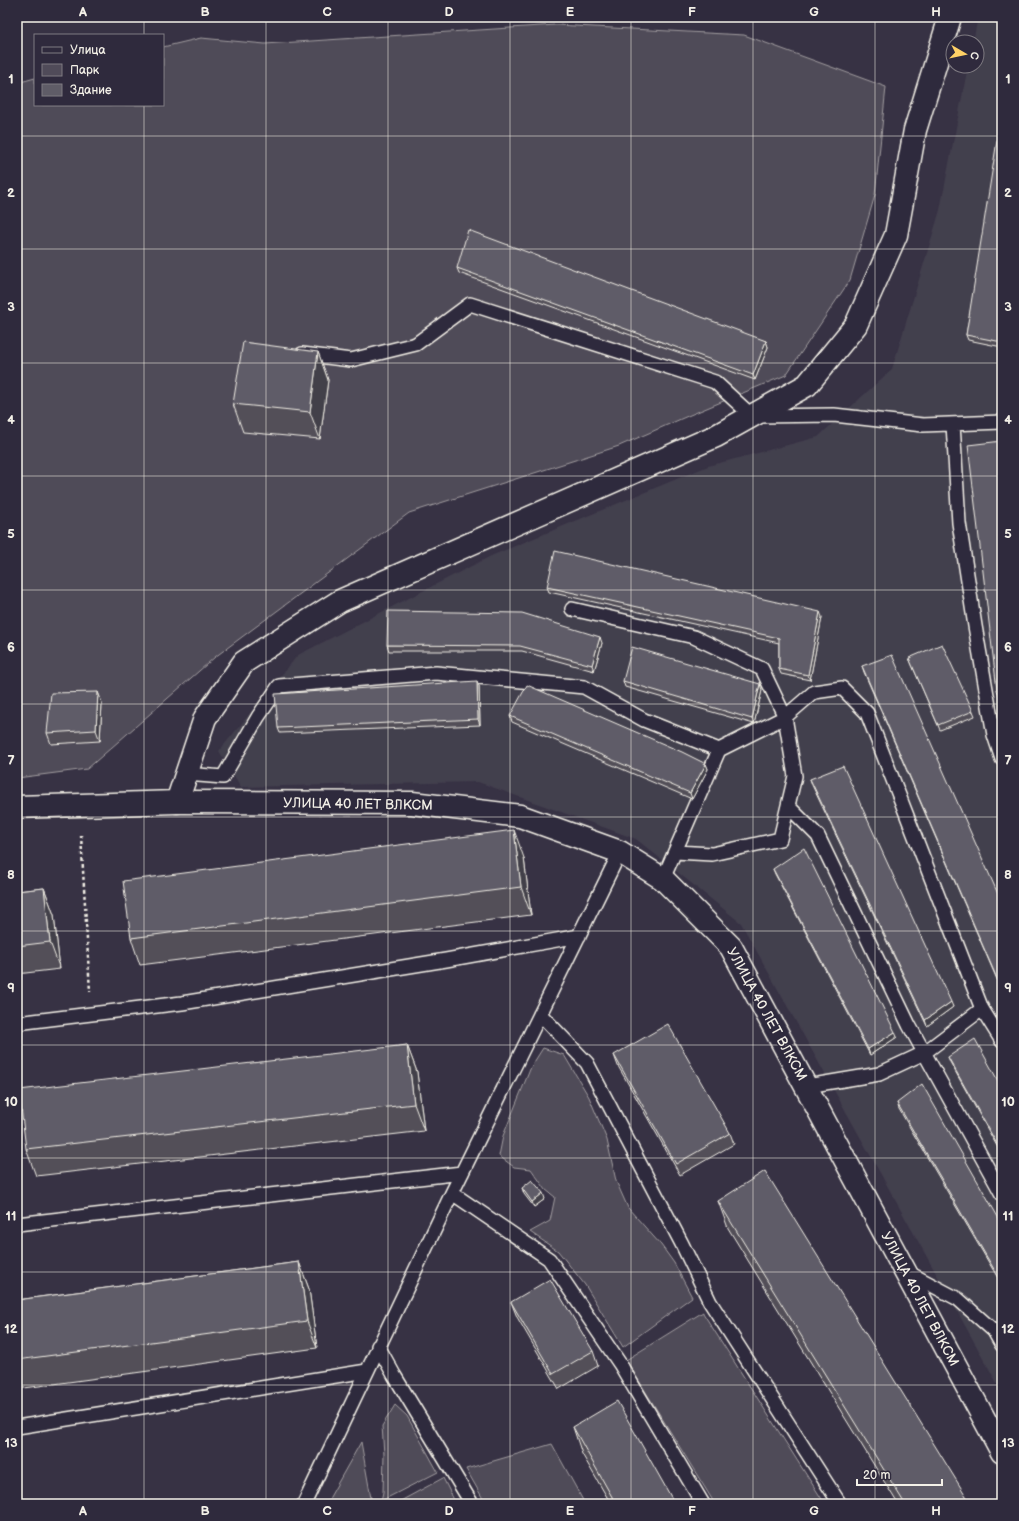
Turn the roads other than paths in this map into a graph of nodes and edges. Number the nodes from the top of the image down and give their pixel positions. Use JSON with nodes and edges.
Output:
{"nodes":[{"id":1,"x":950,"y":17,"type":"edge"},
{"id":2,"x":292,"y":352,"type":"edge"},
{"id":3,"x":752,"y":416,"type":"junction"},
{"id":4,"x":1002,"y":422,"type":"edge"},
{"id":5,"x":953,"y":424,"type":"junction"},
{"id":6,"x":572,"y":609,"type":"dead end"},
{"id":7,"x":785,"y":717,"type":"junction"},
{"id":8,"x":719,"y":750,"type":"junction"},
{"id":9,"x":1002,"y":759,"type":"edge"},
{"id":10,"x":186,"y":774,"type":"junction"},
{"id":11,"x":177,"y":802,"type":"junction"},
{"id":12,"x":788,"y":806,"type":"junction"},
{"id":13,"x":17,"y":807,"type":"edge"},
{"id":14,"x":620,"y":852,"type":"junction"},
{"id":15,"x":674,"y":852,"type":"junction"},
{"id":16,"x":663,"y":879,"type":"junction"},
{"id":17,"x":579,"y":936,"type":"junction"},
{"id":18,"x":982,"y":1009,"type":"junction"},
{"id":19,"x":540,"y":1014,"type":"junction"},
{"id":20,"x":17,"y":1022,"type":"edge"},
{"id":21,"x":1002,"y":1040,"type":"edge"},
{"id":22,"x":924,"y":1053,"type":"junction"},
{"id":23,"x":806,"y":1086,"type":"junction"},
{"id":24,"x":462,"y":1173,"type":"junction"},
{"id":25,"x":452,"y":1193,"type":"junction"},
{"id":26,"x":1002,"y":1194,"type":"edge"},
{"id":27,"x":17,"y":1224,"type":"edge"},
{"id":28,"x":904,"y":1270,"type":"junction"},
{"id":29,"x":1002,"y":1345,"type":"edge"},
{"id":30,"x":378,"y":1346,"type":"junction"},
{"id":31,"x":367,"y":1370,"type":"junction"},
{"id":32,"x":17,"y":1427,"type":"edge"},
{"id":33,"x":1002,"y":1452,"type":"edge"},
{"id":34,"x":304,"y":1504,"type":"edge"},
{"id":35,"x":472,"y":1504,"type":"edge"},
{"id":36,"x":703,"y":1504,"type":"edge"},
{"id":37,"x":840,"y":1504,"type":"edge"}],
"edges":[{"from":1,"to":3,"type":"street"},
{"from":2,"to":3,"type":"lane"},
{"from":3,"to":5,"type":"lane"},
{"from":3,"to":10,"type":"street"},
{"from":4,"to":5,"type":"lane"},
{"from":5,"to":9,"type":"lane"},
{"from":6,"to":7,"type":"lane"},
{"from":7,"to":8,"type":"lane"},
{"from":7,"to":12,"type":"lane"},
{"from":7,"to":18,"type":"lane"},
{"from":8,"to":10,"type":"lane"},
{"from":8,"to":15,"type":"lane"},
{"from":10,"to":11,"type":"street"},
{"from":11,"to":13,"type":"street","name":"УЛИЦА 40 ЛЕТ ВЛКСМ"},
{"from":11,"to":14,"type":"street","name":"УЛИЦА 40 ЛЕТ ВЛКСМ"},
{"from":12,"to":15,"type":"lane"},
{"from":12,"to":22,"type":"lane"},
{"from":14,"to":16,"type":"street","name":"УЛИЦА 40 ЛЕТ ВЛКСМ"},
{"from":14,"to":17,"type":"lane"},
{"from":15,"to":16,"type":"lane"},
{"from":16,"to":23,"type":"street","name":"УЛИЦА 40 ЛЕТ ВЛКСМ"},
{"from":17,"to":19,"type":"lane"},
{"from":17,"to":20,"type":"lane"},
{"from":18,"to":21,"type":"lane"},
{"from":18,"to":22,"type":"lane"},
{"from":19,"to":24,"type":"lane"},
{"from":19,"to":37,"type":"lane"},
{"from":22,"to":23,"type":"lane"},
{"from":22,"to":26,"type":"lane"},
{"from":23,"to":28,"type":"street","name":"УЛИЦА 40 ЛЕТ ВЛКСМ"},
{"from":24,"to":25,"type":"lane"},
{"from":24,"to":27,"type":"lane"},
{"from":25,"to":30,"type":"lane"},
{"from":25,"to":36,"type":"lane"},
{"from":28,"to":29,"type":"lane"},
{"from":28,"to":33,"type":"street","name":"УЛИЦА 40 ЛЕТ ВЛКСМ"},
{"from":30,"to":31,"type":"lane"},
{"from":30,"to":35,"type":"lane"},
{"from":31,"to":32,"type":"lane"},
{"from":31,"to":34,"type":"lane"}]}
